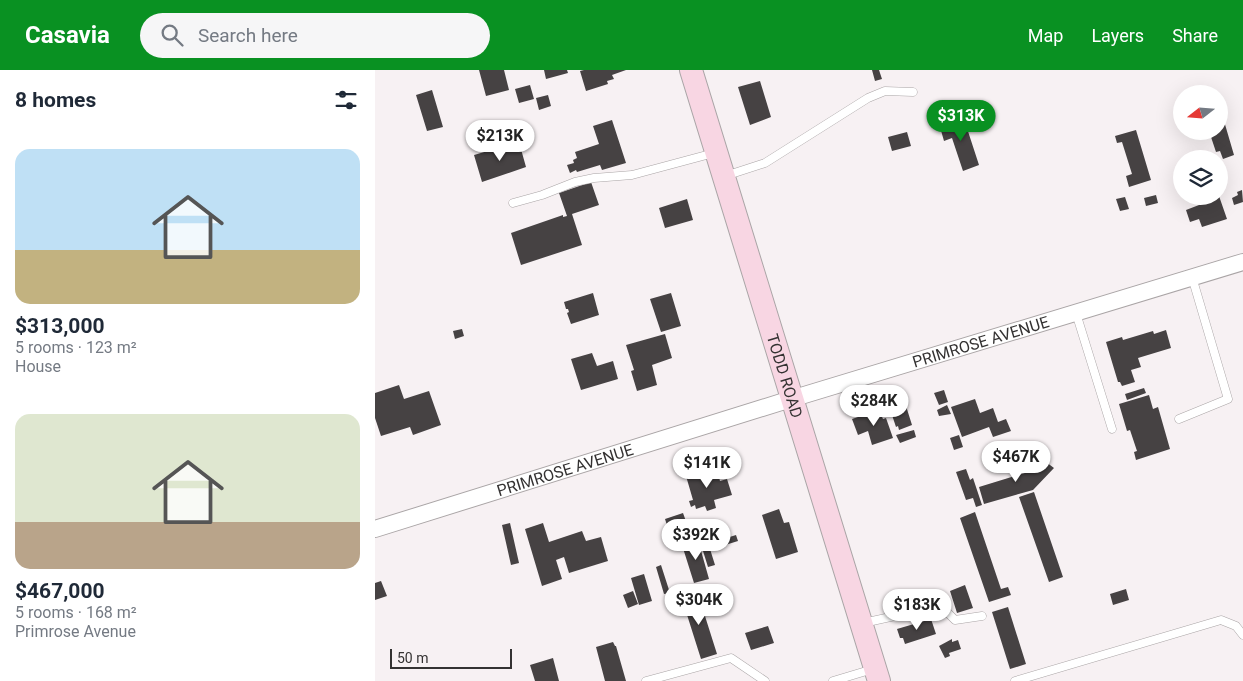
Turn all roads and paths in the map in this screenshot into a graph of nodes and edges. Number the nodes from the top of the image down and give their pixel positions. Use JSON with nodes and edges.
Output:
{"nodes":[{"id":1,"x":691,"y":70,"type":"edge"},
{"id":2,"x":913,"y":92,"type":"dead end"},
{"id":3,"x":716,"y":152,"type":"junction"},
{"id":4,"x":723,"y":177,"type":"junction"},
{"id":5,"x":513,"y":203,"type":"dead end"},
{"id":6,"x":1243,"y":262,"type":"edge"},
{"id":7,"x":1192,"y":277,"type":"junction"},
{"id":8,"x":1076,"y":313,"type":"junction"},
{"id":9,"x":791,"y":399,"type":"junction"},
{"id":10,"x":1179,"y":419,"type":"dead end"},
{"id":11,"x":1112,"y":429,"type":"dead end"},
{"id":12,"x":375,"y":528,"type":"edge"},
{"id":13,"x":982,"y":616,"type":"dead end"},
{"id":14,"x":861,"y":624,"type":"junction"},
{"id":15,"x":1243,"y":635,"type":"edge"},
{"id":16,"x":877,"y":674,"type":"edge"},
{"id":17,"x":646,"y":681,"type":"edge"},
{"id":18,"x":765,"y":681,"type":"edge"},
{"id":19,"x":833,"y":681,"type":"edge"},
{"id":20,"x":1015,"y":681,"type":"edge"}],
"edges":[{"from":1,"to":3,"type":"main road","name":"TODD ROAD"},
{"from":2,"to":4,"type":"lane"},
{"from":3,"to":4,"type":"main road","name":"TODD ROAD"},
{"from":3,"to":5,"type":"lane"},
{"from":4,"to":9,"type":"main road","name":"TODD ROAD"},
{"from":6,"to":7,"type":"street","name":"PRIMROSE AVENUE"},
{"from":7,"to":8,"type":"street","name":"PRIMROSE AVENUE"},
{"from":7,"to":10,"type":"lane"},
{"from":8,"to":9,"type":"street","name":"PRIMROSE AVENUE"},
{"from":8,"to":11,"type":"lane"},
{"from":9,"to":12,"type":"street","name":"PRIMROSE AVENUE"},
{"from":9,"to":14,"type":"main road","name":"TODD ROAD"},
{"from":13,"to":14,"type":"lane"},
{"from":14,"to":16,"type":"main road","name":"TODD ROAD"},
{"from":15,"to":20,"type":"lane"},
{"from":16,"to":19,"type":"lane"},
{"from":17,"to":18,"type":"lane"}]}
